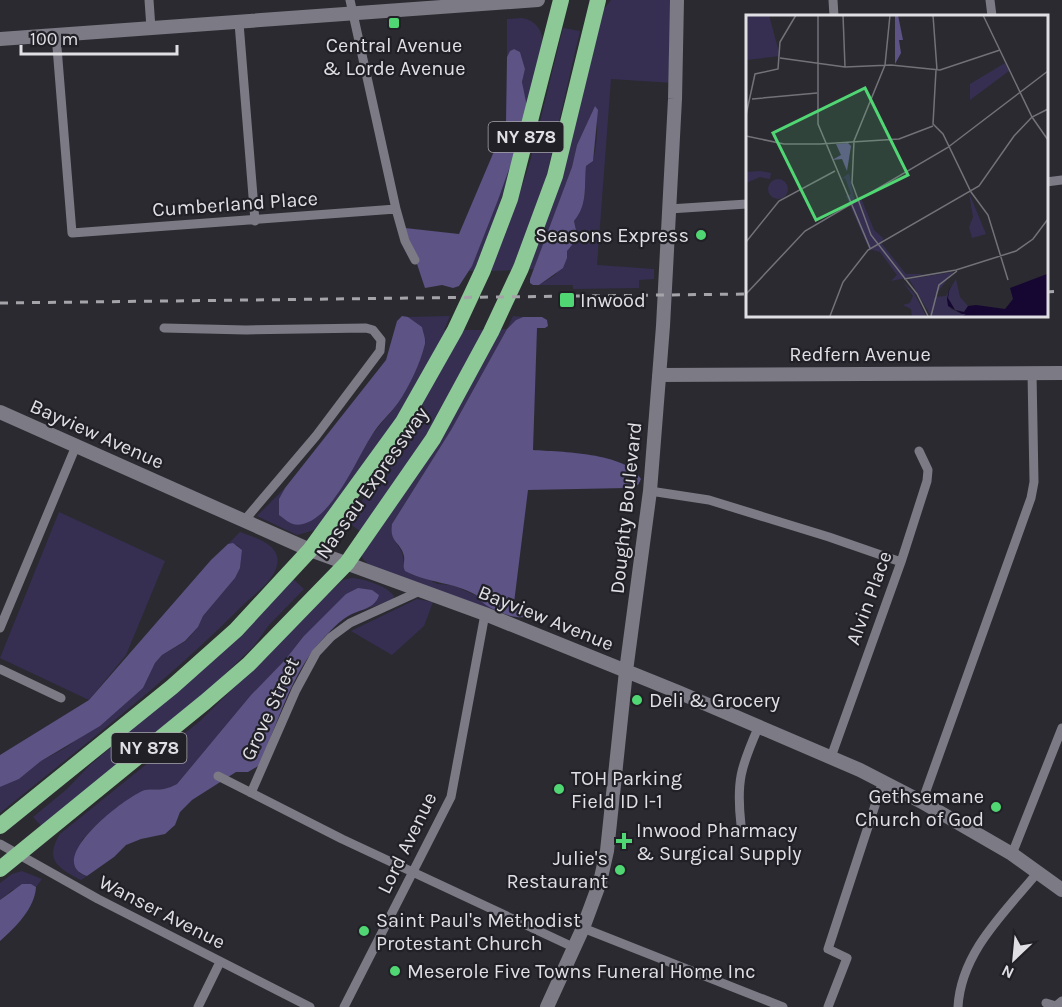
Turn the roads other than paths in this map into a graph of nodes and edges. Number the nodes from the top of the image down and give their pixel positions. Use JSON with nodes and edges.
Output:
{"nodes":[{"id":1,"x":149,"y":0,"type":"edge"},
{"id":2,"x":350,"y":0,"type":"edge"},
{"id":3,"x":538,"y":0,"type":"edge"},
{"id":4,"x":561,"y":0,"type":"edge"},
{"id":5,"x":598,"y":0,"type":"edge"},
{"id":6,"x":677,"y":0,"type":"edge"},
{"id":7,"x":833,"y":0,"type":"edge"},
{"id":8,"x":990,"y":0,"type":"edge"},
{"id":9,"x":478,"y":2,"type":"edge"},
{"id":10,"x":353,"y":15,"type":"junction"},
{"id":11,"x":834,"y":15,"type":"edge"},
{"id":12,"x":992,"y":15,"type":"edge"},
{"id":13,"x":239,"y":23,"type":"junction"},
{"id":14,"x":151,"y":28,"type":"junction"},
{"id":15,"x":56,"y":35,"type":"junction"},
{"id":16,"x":0,"y":39,"type":"edge"},
{"id":17,"x":1062,"y":180,"type":"edge"},
{"id":18,"x":1047,"y":182,"type":"edge"},
{"id":19,"x":746,"y":204,"type":"edge"},
{"id":20,"x":396,"y":209,"type":"junction"},
{"id":21,"x":669,"y":209,"type":"junction"},
{"id":22,"x":255,"y":221,"type":"junction"},
{"id":23,"x":415,"y":260,"type":"dead end"},
{"id":24,"x":164,"y":328,"type":"dead end"},
{"id":25,"x":1032,"y":373,"type":"junction"},
{"id":26,"x":1062,"y":373,"type":"edge"},
{"id":27,"x":659,"y":375,"type":"junction"},
{"id":28,"x":0,"y":412,"type":"edge"},
{"id":29,"x":76,"y":446,"type":"junction"},
{"id":30,"x":919,"y":452,"type":"dead end"},
{"id":31,"x":650,"y":491,"type":"junction"},
{"id":32,"x":243,"y":522,"type":"junction"},
{"id":33,"x":310,"y":550,"type":"junction"},
{"id":34,"x":901,"y":562,"type":"junction"},
{"id":35,"x":347,"y":563,"type":"junction"},
{"id":36,"x":420,"y":591,"type":"junction"},
{"id":37,"x":485,"y":614,"type":"junction"},
{"id":38,"x":0,"y":628,"type":"edge"},
{"id":39,"x":0,"y":669,"type":"edge"},
{"id":40,"x":626,"y":671,"type":"junction"},
{"id":41,"x":61,"y":698,"type":"dead end"},
{"id":42,"x":758,"y":728,"type":"junction"},
{"id":43,"x":1062,"y":728,"type":"edge"},
{"id":44,"x":831,"y":758,"type":"junction"},
{"id":45,"x":218,"y":776,"type":"dead end"},
{"id":46,"x":883,"y":781,"type":"junction"},
{"id":47,"x":251,"y":793,"type":"junction"},
{"id":48,"x":922,"y":802,"type":"junction"},
{"id":49,"x":741,"y":825,"type":"dead end"},
{"id":50,"x":0,"y":826,"type":"edge"},
{"id":51,"x":0,"y":844,"type":"edge"},
{"id":52,"x":1012,"y":854,"type":"junction"},
{"id":53,"x":18,"y":855,"type":"junction"},
{"id":54,"x":0,"y":869,"type":"edge"},
{"id":55,"x":1038,"y":872,"type":"junction"},
{"id":56,"x":413,"y":873,"type":"junction"},
{"id":57,"x":1062,"y":890,"type":"edge"},
{"id":58,"x":582,"y":928,"type":"junction"},
{"id":59,"x":573,"y":946,"type":"junction"},
{"id":60,"x":220,"y":962,"type":"junction"},
{"id":61,"x":1062,"y":1001,"type":"edge"},
{"id":62,"x":1046,"y":1003,"type":"dead end"},
{"id":63,"x":198,"y":1007,"type":"edge"},
{"id":64,"x":310,"y":1007,"type":"edge"},
{"id":65,"x":344,"y":1007,"type":"edge"},
{"id":66,"x":547,"y":1007,"type":"edge"},
{"id":67,"x":783,"y":1007,"type":"edge"},
{"id":68,"x":828,"y":1007,"type":"edge"},
{"id":69,"x":958,"y":1007,"type":"edge"}],
"edges":[{"from":1,"to":14,"type":"street"},
{"from":2,"to":10,"type":"street"},
{"from":3,"to":9,"type":"street"},
{"from":4,"to":33,"type":"highway","name":"Nassau Expressway","number":"NY 878"},
{"from":5,"to":35,"type":"highway","name":"Nassau Expressway","number":"NY 878"},
{"from":6,"to":21,"type":"street","name":"Doughty Boulevard"},
{"from":7,"to":11,"type":"street"},
{"from":8,"to":12,"type":"street"},
{"from":9,"to":10,"type":"street"},
{"from":10,"to":13,"type":"street"},
{"from":10,"to":20,"type":"street"},
{"from":13,"to":14,"type":"street"},
{"from":13,"to":22,"type":"street"},
{"from":14,"to":15,"type":"street"},
{"from":15,"to":16,"type":"street"},
{"from":15,"to":22,"type":"street","name":"Cumberland Place"},
{"from":17,"to":18,"type":"street"},
{"from":19,"to":21,"type":"street"},
{"from":20,"to":22,"type":"street","name":"Cumberland Place"},
{"from":20,"to":23,"type":"street"},
{"from":21,"to":27,"type":"street","name":"Doughty Boulevard"},
{"from":24,"to":32,"type":"street"},
{"from":25,"to":26,"type":"street","name":"Redfern Avenue"},
{"from":25,"to":27,"type":"street","name":"Redfern Avenue"},
{"from":25,"to":48,"type":"street"},
{"from":27,"to":31,"type":"street","name":"Doughty Boulevard"},
{"from":28,"to":29,"type":"street","name":"Bayview Avenue"},
{"from":29,"to":32,"type":"street","name":"Bayview Avenue"},
{"from":29,"to":38,"type":"street"},
{"from":30,"to":34,"type":"street","name":"Alvin Place"},
{"from":31,"to":34,"type":"street"},
{"from":31,"to":40,"type":"street","name":"Doughty Boulevard"},
{"from":32,"to":33,"type":"street","name":"Bayview Avenue"},
{"from":33,"to":35,"type":"street","name":"Bayview Avenue"},
{"from":33,"to":50,"type":"highway","name":"Nassau Expressway","number":"NY 878"},
{"from":34,"to":44,"type":"street","name":"Alvin Place"},
{"from":35,"to":36,"type":"street","name":"Bayview Avenue"},
{"from":35,"to":53,"type":"highway","name":"Nassau Expressway","number":"NY 878"},
{"from":36,"to":37,"type":"street","name":"Bayview Avenue"},
{"from":36,"to":47,"type":"street","name":"Grove Street"},
{"from":37,"to":40,"type":"street","name":"Bayview Avenue"},
{"from":37,"to":56,"type":"street","name":"Lord Avenue"},
{"from":39,"to":41,"type":"street"},
{"from":40,"to":42,"type":"street","name":"Bayview Avenue"},
{"from":40,"to":58,"type":"street","name":"Doughty Boulevard"},
{"from":42,"to":44,"type":"street","name":"Bayview Avenue"},
{"from":42,"to":49,"type":"street"},
{"from":43,"to":52,"type":"street"},
{"from":44,"to":46,"type":"street","name":"Bayview Avenue"},
{"from":45,"to":47,"type":"street"},
{"from":46,"to":48,"type":"street","name":"Bayview Avenue"},
{"from":46,"to":68,"type":"street"},
{"from":47,"to":56,"type":"street"},
{"from":48,"to":52,"type":"street","name":"Bayview Avenue"},
{"from":51,"to":53,"type":"street","name":"Wanser Avenue"},
{"from":52,"to":55,"type":"street","name":"Bayview Avenue"},
{"from":53,"to":54,"type":"highway","name":"Nassau Expressway","number":"NY 878"},
{"from":53,"to":60,"type":"street","name":"Wanser Avenue"},
{"from":55,"to":57,"type":"street","name":"Bayview Avenue"},
{"from":55,"to":69,"type":"street"},
{"from":56,"to":59,"type":"street"},
{"from":56,"to":65,"type":"street","name":"Lord Avenue"},
{"from":58,"to":59,"type":"street","name":"Doughty Boulevard"},
{"from":58,"to":67,"type":"street"},
{"from":59,"to":66,"type":"street","name":"Doughty Boulevard"},
{"from":60,"to":63,"type":"street"},
{"from":60,"to":64,"type":"street","name":"Wanser Avenue"},
{"from":61,"to":62,"type":"street"}]}
